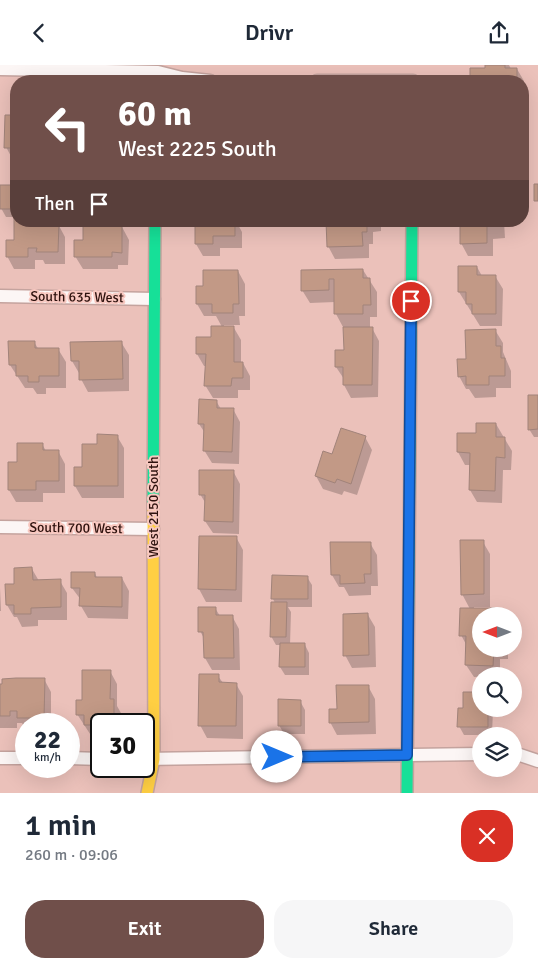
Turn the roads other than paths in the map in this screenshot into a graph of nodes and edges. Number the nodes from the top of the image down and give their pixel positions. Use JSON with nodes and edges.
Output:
{"nodes":[{"id":1,"x":0,"y":69,"type":"edge"},
{"id":2,"x":158,"y":73,"type":"edge"},
{"id":3,"x":155,"y":227,"type":"edge"},
{"id":4,"x":412,"y":227,"type":"edge"},
{"id":5,"x":0,"y":296,"type":"edge"},
{"id":6,"x":154,"y":299,"type":"junction"},
{"id":7,"x":0,"y":527,"type":"edge"},
{"id":8,"x":153,"y":529,"type":"junction"},
{"id":9,"x":150,"y":713,"type":"edge"},
{"id":10,"x":472,"y":754,"type":"edge"},
{"id":11,"x":407,"y":755,"type":"junction"},
{"id":12,"x":522,"y":756,"type":"edge"},
{"id":13,"x":0,"y":758,"type":"edge"},
{"id":14,"x":15,"y":758,"type":"edge"},
{"id":15,"x":155,"y":759,"type":"edge"},
{"id":16,"x":538,"y":761,"type":"edge"},
{"id":17,"x":148,"y":778,"type":"edge"},
{"id":18,"x":147,"y":793,"type":"edge"},
{"id":19,"x":407,"y":793,"type":"edge"}],
"edges":[{"from":1,"to":2,"type":"street"},
{"from":3,"to":6,"type":"street","name":"West 2150 South"},
{"from":4,"to":11,"type":"street"},
{"from":5,"to":6,"type":"street","name":"South 635 West"},
{"from":6,"to":8,"type":"street","name":"West 2150 South"},
{"from":7,"to":8,"type":"street","name":"South 700 West"},
{"from":8,"to":9,"type":"street","name":"West 2150 South"},
{"from":10,"to":11,"type":"street"},
{"from":11,"to":15,"type":"street"},
{"from":11,"to":19,"type":"street"},
{"from":12,"to":16,"type":"street"},
{"from":13,"to":14,"type":"street"},
{"from":17,"to":18,"type":"street","name":"West 2150 South"}]}
